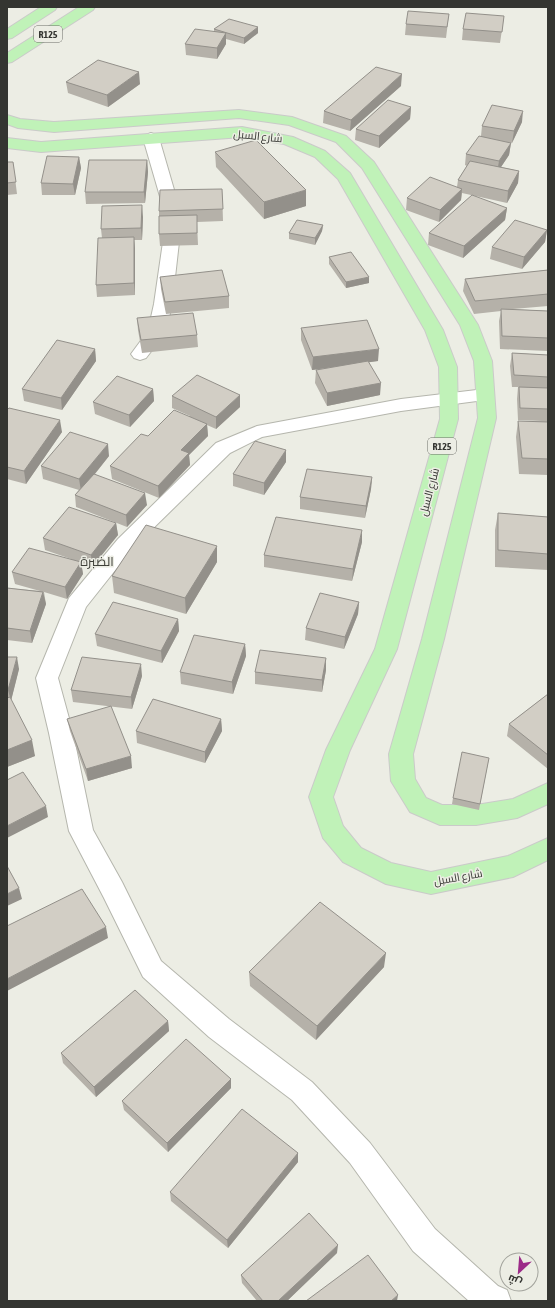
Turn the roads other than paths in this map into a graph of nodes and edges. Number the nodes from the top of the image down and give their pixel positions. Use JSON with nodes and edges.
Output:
{"nodes":[{"id":1,"x":50,"y":7,"type":"edge"},
{"id":2,"x":88,"y":7,"type":"edge"},
{"id":3,"x":7,"y":35,"type":"edge"},
{"id":4,"x":7,"y":59,"type":"edge"},
{"id":5,"x":7,"y":119,"type":"edge"},
{"id":6,"x":151,"y":138,"type":"junction"},
{"id":7,"x":7,"y":143,"type":"edge"},
{"id":8,"x":140,"y":354,"type":"edge"},
{"id":9,"x":485,"y":395,"type":"junction"},
{"id":10,"x":449,"y":398,"type":"junction"},
{"id":11,"x":548,"y":793,"type":"edge"},
{"id":12,"x":548,"y":848,"type":"edge"},
{"id":13,"x":496,"y":1301,"type":"edge"}],
"edges":[{"from":1,"to":3,"type":"main road","number":"R125"},
{"from":2,"to":4,"type":"main road","number":"R125"},
{"from":5,"to":9,"type":"main road","name":"شارع السبل"},
{"from":6,"to":7,"type":"main road","name":"شارع السبل","number":"R125"},
{"from":6,"to":8,"type":"street"},
{"from":6,"to":10,"type":"main road","name":"شارع السبل","number":"R125"},
{"from":9,"to":10,"type":"street"},
{"from":9,"to":11,"type":"main road","name":"شارع السبل"},
{"from":10,"to":12,"type":"main road","name":"شارع السبل","number":"R125"},
{"from":10,"to":13,"type":"street"}]}
